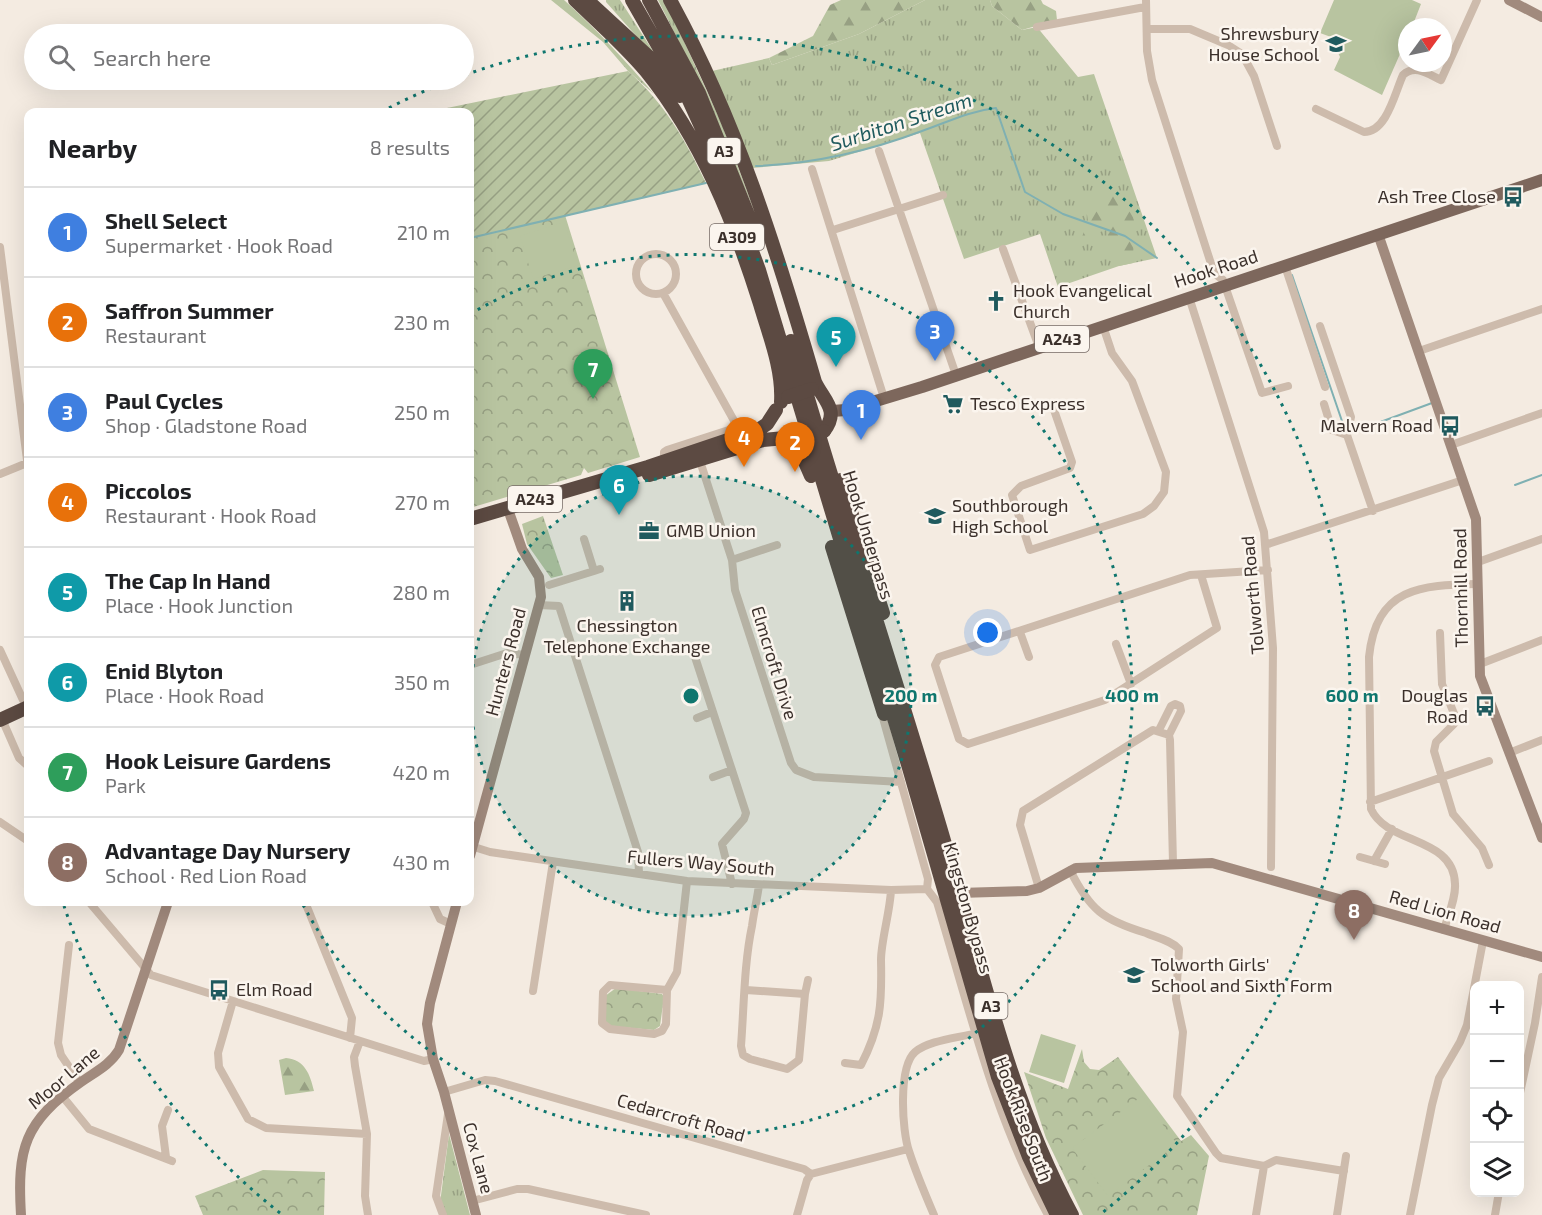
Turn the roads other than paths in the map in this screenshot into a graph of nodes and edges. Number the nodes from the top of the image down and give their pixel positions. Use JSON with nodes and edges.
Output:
{"nodes":[{"id":1,"x":575,"y":0,"type":"edge"},
{"id":2,"x":586,"y":0,"type":"edge"},
{"id":3,"x":632,"y":0,"type":"edge"},
{"id":4,"x":649,"y":0,"type":"edge"},
{"id":5,"x":670,"y":0,"type":"edge"},
{"id":6,"x":1478,"y":0,"type":"edge"},
{"id":7,"x":1509,"y":0,"type":"edge"},
{"id":8,"x":1145,"y":4,"type":"edge"},
{"id":9,"x":1542,"y":17,"type":"edge"},
{"id":10,"x":1037,"y":27,"type":"dead end"},
{"id":11,"x":1147,"y":28,"type":"junction"},
{"id":12,"x":1316,"y":109,"type":"dead end"},
{"id":13,"x":701,"y":125,"type":"junction"},
{"id":14,"x":1277,"y":146,"type":"dead end"},
{"id":15,"x":879,"y":151,"type":"dead end"},
{"id":16,"x":812,"y":169,"type":"dead end"},
{"id":17,"x":1542,"y":180,"type":"edge"},
{"id":18,"x":943,"y":195,"type":"dead end"},
{"id":19,"x":900,"y":210,"type":"junction"},
{"id":20,"x":833,"y":230,"type":"junction"},
{"id":21,"x":1378,"y":234,"type":"junction"},
{"id":22,"x":0,"y":247,"type":"edge"},
{"id":23,"x":1003,"y":249,"type":"dead end"},
{"id":24,"x":1285,"y":266,"type":"junction"},
{"id":25,"x":1224,"y":285,"type":"junction"},
{"id":26,"x":663,"y":293,"type":"junction"},
{"id":27,"x":1189,"y":297,"type":"junction"},
{"id":28,"x":1542,"y":309,"type":"edge"},
{"id":29,"x":1103,"y":326,"type":"junction"},
{"id":30,"x":1320,"y":326,"type":"dead end"},
{"id":31,"x":1039,"y":346,"type":"junction"},
{"id":32,"x":1419,"y":351,"type":"junction"},
{"id":33,"x":956,"y":375,"type":"junction"},
{"id":34,"x":1288,"y":386,"type":"dead end"},
{"id":35,"x":1325,"y":387,"type":"dead end"},
{"id":36,"x":817,"y":391,"type":"junction"},
{"id":37,"x":884,"y":398,"type":"junction"},
{"id":38,"x":782,"y":403,"type":"junction"},
{"id":39,"x":1324,"y":404,"type":"dead end"},
{"id":40,"x":1054,"y":410,"type":"dead end"},
{"id":41,"x":832,"y":411,"type":"junction"},
{"id":42,"x":1542,"y":413,"type":"edge"},
{"id":43,"x":826,"y":428,"type":"junction"},
{"id":44,"x":740,"y":431,"type":"junction"},
{"id":45,"x":24,"y":435,"type":"edge"},
{"id":46,"x":1347,"y":435,"type":"junction"},
{"id":47,"x":795,"y":442,"type":"junction"},
{"id":48,"x":1451,"y":445,"type":"junction"},
{"id":49,"x":698,"y":456,"type":"junction"},
{"id":50,"x":664,"y":461,"type":"junction"},
{"id":51,"x":24,"y":467,"type":"edge"},
{"id":52,"x":0,"y":474,"type":"edge"},
{"id":53,"x":1463,"y":480,"type":"junction"},
{"id":54,"x":1373,"y":512,"type":"junction"},
{"id":55,"x":510,"y":515,"type":"junction"},
{"id":56,"x":474,"y":518,"type":"edge"},
{"id":57,"x":474,"y":527,"type":"edge"},
{"id":58,"x":584,"y":539,"type":"dead end"},
{"id":59,"x":1542,"y":539,"type":"edge"},
{"id":60,"x":777,"y":544,"type":"dead end"},
{"id":61,"x":1265,"y":545,"type":"junction"},
{"id":62,"x":732,"y":560,"type":"junction"},
{"id":63,"x":1478,"y":562,"type":"junction"},
{"id":64,"x":1268,"y":570,"type":"junction"},
{"id":65,"x":1201,"y":575,"type":"junction"},
{"id":66,"x":1478,"y":584,"type":"junction"},
{"id":67,"x":548,"y":587,"type":"junction"},
{"id":68,"x":539,"y":605,"type":"junction"},
{"id":69,"x":860,"y":606,"type":"joint"},
{"id":70,"x":874,"y":613,"type":"joint"},
{"id":71,"x":1020,"y":632,"type":"junction"},
{"id":72,"x":1440,"y":633,"type":"dead end"},
{"id":73,"x":1542,"y":640,"type":"edge"},
{"id":74,"x":1116,"y":644,"type":"dead end"},
{"id":75,"x":0,"y":650,"type":"edge"},
{"id":76,"x":525,"y":655,"type":"junction"},
{"id":77,"x":1029,"y":657,"type":"dead end"},
{"id":78,"x":685,"y":662,"type":"dead end"},
{"id":79,"x":474,"y":664,"type":"edge"},
{"id":80,"x":1480,"y":664,"type":"junction"},
{"id":81,"x":1131,"y":684,"type":"junction"},
{"id":82,"x":875,"y":689,"type":"junction"},
{"id":83,"x":24,"y":696,"type":"edge"},
{"id":84,"x":24,"y":704,"type":"edge"},
{"id":85,"x":712,"y":712,"type":"junction"},
{"id":86,"x":1,"y":716,"type":"edge"},
{"id":87,"x":697,"y":718,"type":"dead end"},
{"id":88,"x":1159,"y":730,"type":"junction"},
{"id":89,"x":1169,"y":735,"type":"junction"},
{"id":90,"x":1542,"y":740,"type":"edge"},
{"id":91,"x":1509,"y":753,"type":"junction"},
{"id":92,"x":1489,"y":761,"type":"dead end"},
{"id":93,"x":24,"y":762,"type":"edge"},
{"id":94,"x":732,"y":770,"type":"junction"},
{"id":95,"x":713,"y":777,"type":"dead end"},
{"id":96,"x":1442,"y":779,"type":"junction"},
{"id":97,"x":901,"y":782,"type":"junction"},
{"id":98,"x":929,"y":790,"type":"junction"},
{"id":99,"x":1370,"y":802,"type":"junction"},
{"id":100,"x":0,"y":822,"type":"edge"},
{"id":101,"x":1392,"y":829,"type":"junction"},
{"id":102,"x":927,"y":832,"type":"junction"},
{"id":103,"x":1542,"y":837,"type":"edge"},
{"id":104,"x":24,"y":838,"type":"edge"},
{"id":105,"x":474,"y":844,"type":"edge"},
{"id":106,"x":474,"y":851,"type":"edge"},
{"id":107,"x":1360,"y":857,"type":"dead end"},
{"id":108,"x":1374,"y":861,"type":"junction"},
{"id":109,"x":553,"y":862,"type":"junction"},
{"id":110,"x":1173,"y":863,"type":"junction"},
{"id":111,"x":1384,"y":864,"type":"dead end"},
{"id":112,"x":1489,"y":866,"type":"dead end"},
{"id":113,"x":1070,"y":870,"type":"junction"},
{"id":114,"x":1270,"y":872,"type":"junction"},
{"id":115,"x":639,"y":873,"type":"junction"},
{"id":116,"x":687,"y":881,"type":"junction"},
{"id":117,"x":732,"y":884,"type":"junction"},
{"id":118,"x":759,"y":885,"type":"junction"},
{"id":119,"x":927,"y":888,"type":"junction"},
{"id":120,"x":1039,"y":888,"type":"junction"},
{"id":121,"x":891,"y":890,"type":"junction"},
{"id":122,"x":959,"y":893,"type":"junction"},
{"id":123,"x":92,"y":906,"type":"edge"},
{"id":124,"x":167,"y":906,"type":"edge"},
{"id":125,"x":307,"y":906,"type":"edge"},
{"id":126,"x":434,"y":906,"type":"edge"},
{"id":127,"x":456,"y":906,"type":"edge"},
{"id":128,"x":451,"y":924,"type":"junction"},
{"id":129,"x":1444,"y":930,"type":"junction"},
{"id":130,"x":1483,"y":940,"type":"junction"},
{"id":131,"x":69,"y":945,"type":"dead end"},
{"id":132,"x":1542,"y":957,"type":"edge"},
{"id":133,"x":145,"y":968,"type":"junction"},
{"id":134,"x":1542,"y":977,"type":"edge"},
{"id":135,"x":808,"y":980,"type":"dead end"},
{"id":136,"x":667,"y":990,"type":"junction"},
{"id":137,"x":746,"y":990,"type":"junction"},
{"id":138,"x":533,"y":991,"type":"dead end"},
{"id":139,"x":805,"y":994,"type":"junction"},
{"id":140,"x":233,"y":1001,"type":"junction"},
{"id":141,"x":976,"y":1033,"type":"junction"},
{"id":142,"x":350,"y":1038,"type":"junction"},
{"id":143,"x":360,"y":1041,"type":"junction"},
{"id":144,"x":433,"y":1059,"type":"junction"},
{"id":145,"x":845,"y":1063,"type":"dead end"},
{"id":146,"x":80,"y":1083,"type":"junction"},
{"id":147,"x":1521,"y":1089,"type":"edge"},
{"id":148,"x":444,"y":1092,"type":"junction"},
{"id":149,"x":63,"y":1096,"type":"junction"},
{"id":150,"x":448,"y":1109,"type":"junction"},
{"id":151,"x":168,"y":1110,"type":"dead end"},
{"id":152,"x":367,"y":1134,"type":"junction"},
{"id":153,"x":908,"y":1149,"type":"junction"},
{"id":154,"x":1347,"y":1156,"type":"dead end"},
{"id":155,"x":1264,"y":1166,"type":"junction"},
{"id":156,"x":1344,"y":1171,"type":"junction"},
{"id":157,"x":811,"y":1174,"type":"junction"},
{"id":158,"x":1498,"y":1197,"type":"edge"},
{"id":159,"x":472,"y":1200,"type":"junction"},
{"id":160,"x":21,"y":1215,"type":"edge"},
{"id":161,"x":368,"y":1215,"type":"edge"},
{"id":162,"x":443,"y":1215,"type":"edge"},
{"id":163,"x":476,"y":1215,"type":"edge"},
{"id":164,"x":646,"y":1215,"type":"edge"},
{"id":165,"x":797,"y":1215,"type":"edge"},
{"id":166,"x":934,"y":1215,"type":"edge"},
{"id":167,"x":1048,"y":1215,"type":"edge"},
{"id":168,"x":1057,"y":1215,"type":"edge"},
{"id":169,"x":1072,"y":1215,"type":"edge"},
{"id":170,"x":1256,"y":1215,"type":"edge"},
{"id":171,"x":1337,"y":1215,"type":"edge"},
{"id":172,"x":1410,"y":1215,"type":"edge"},
{"id":173,"x":1495,"y":1215,"type":"edge"}],
"edges":[{"from":1,"to":38,"type":"highway","number":"A309"},
{"from":2,"to":13,"type":"highway"},
{"from":3,"to":13,"type":"highway","number":"A3"},
{"from":4,"to":70,"type":"highway","name":"Hook Underpass","number":"A3"},
{"from":5,"to":36,"type":"highway","number":"A309"},
{"from":6,"to":12,"type":"street"},
{"from":7,"to":9,"type":"street"},
{"from":8,"to":10,"type":"street"},
{"from":8,"to":11,"type":"street"},
{"from":11,"to":14,"type":"street"},
{"from":11,"to":25,"type":"street"},
{"from":13,"to":69,"type":"highway","name":"Hook Underpass","number":"A3"},
{"from":15,"to":19,"type":"street"},
{"from":16,"to":20,"type":"street"},
{"from":17,"to":21,"type":"main road","name":"Hook Road","number":"A243"},
{"from":18,"to":19,"type":"street"},
{"from":19,"to":20,"type":"street"},
{"from":19,"to":33,"type":"street"},
{"from":20,"to":37,"type":"street"},
{"from":21,"to":24,"type":"main road","name":"Hook Road","number":"A243"},
{"from":21,"to":32,"type":"street","name":"Thornhill Road"},
{"from":22,"to":45,"type":"street"},
{"from":23,"to":31,"type":"street"},
{"from":24,"to":25,"type":"main road","name":"Hook Road","number":"A243"},
{"from":24,"to":35,"type":"street"},
{"from":25,"to":27,"type":"main road","name":"Hook Road","number":"A243"},
{"from":25,"to":34,"type":"street"},
{"from":26,"to":26,"type":"street"},
{"from":26,"to":44,"type":"street"},
{"from":27,"to":29,"type":"main road","name":"Hook Road","number":"A243"},
{"from":27,"to":61,"type":"street","name":"Tolworth Road"},
{"from":28,"to":32,"type":"street"},
{"from":29,"to":31,"type":"main road","name":"Hook Road","number":"A243"},
{"from":29,"to":40,"type":"street"},
{"from":30,"to":46,"type":"street"},
{"from":31,"to":33,"type":"main road","name":"Hook Road","number":"A243"},
{"from":32,"to":48,"type":"street","name":"Thornhill Road"},
{"from":33,"to":37,"type":"main road","name":"Hook Road","number":"A243"},
{"from":36,"to":38,"type":"highway","number":"A243","bridge":true},
{"from":36,"to":41,"type":"highway"},
{"from":37,"to":41,"type":"main road","name":"Hook Road","number":"A243"},
{"from":38,"to":44,"type":"highway","number":"A243"},
{"from":38,"to":47,"type":"highway"},
{"from":39,"to":46,"type":"street"},
{"from":41,"to":43,"type":"highway"},
{"from":42,"to":48,"type":"street"},
{"from":43,"to":47,"type":"highway","bridge":true},
{"from":43,"to":98,"type":"highway"},
{"from":44,"to":49,"type":"highway","number":"A243"},
{"from":44,"to":50,"type":"street"},
{"from":46,"to":54,"type":"street"},
{"from":47,"to":49,"type":"highway"},
{"from":47,"to":82,"type":"highway"},
{"from":48,"to":53,"type":"street","name":"Thornhill Road"},
{"from":49,"to":50,"type":"highway","number":"A243"},
{"from":49,"to":55,"type":"highway"},
{"from":49,"to":62,"type":"street","name":"Elmcroft Drive"},
{"from":50,"to":56,"type":"highway","number":"A243"},
{"from":51,"to":52,"type":"street"},
{"from":53,"to":54,"type":"street"},
{"from":53,"to":63,"type":"street","name":"Thornhill Road"},
{"from":54,"to":61,"type":"street"},
{"from":55,"to":57,"type":"highway"},
{"from":55,"to":67,"type":"street","name":"Hunters Road"},
{"from":58,"to":67,"type":"street"},
{"from":59,"to":63,"type":"street"},
{"from":60,"to":62,"type":"street"},
{"from":61,"to":64,"type":"street","name":"Tolworth Road"},
{"from":62,"to":97,"type":"street","name":"Elmcroft Drive"},
{"from":63,"to":66,"type":"street","name":"Thornhill Road"},
{"from":64,"to":65,"type":"street"},
{"from":64,"to":114,"type":"street","name":"Tolworth Road"},
{"from":65,"to":71,"type":"street"},
{"from":65,"to":81,"type":"street"},
{"from":66,"to":80,"type":"street","name":"Thornhill Road"},
{"from":66,"to":99,"type":"street"},
{"from":67,"to":68,"type":"street","name":"Hunters Road"},
{"from":68,"to":76,"type":"street","name":"Hunters Road"},
{"from":68,"to":115,"type":"street"},
{"from":69,"to":102,"type":"highway","name":"Kingston Bypass","number":"A3"},
{"from":70,"to":98,"type":"highway","name":"Kingston Bypass","number":"A3"},
{"from":71,"to":77,"type":"street"},
{"from":71,"to":81,"type":"street"},
{"from":72,"to":96,"type":"street"},
{"from":73,"to":80,"type":"street"},
{"from":74,"to":81,"type":"street"},
{"from":75,"to":83,"type":"street"},
{"from":76,"to":79,"type":"street"},
{"from":76,"to":105,"type":"street","name":"Hunters Road"},
{"from":78,"to":85,"type":"street"},
{"from":80,"to":91,"type":"street","name":"Thornhill Road"},
{"from":82,"to":97,"type":"street","name":"Hook Rise South"},
{"from":82,"to":102,"type":"highway"},
{"from":84,"to":86,"type":"highway"},
{"from":85,"to":87,"type":"street"},
{"from":85,"to":94,"type":"street"},
{"from":86,"to":93,"type":"street"},
{"from":88,"to":89,"type":"street"},
{"from":88,"to":89,"type":"street"},
{"from":88,"to":120,"type":"street"},
{"from":89,"to":110,"type":"street"},
{"from":90,"to":91,"type":"street"},
{"from":91,"to":103,"type":"street","name":"Thornhill Road"},
{"from":92,"to":96,"type":"street"},
{"from":94,"to":95,"type":"street"},
{"from":94,"to":117,"type":"street"},
{"from":96,"to":99,"type":"street"},
{"from":96,"to":112,"type":"street"},
{"from":97,"to":119,"type":"street","name":"Hook Rise South"},
{"from":98,"to":122,"type":"highway","name":"Kingston Bypass","number":"A3"},
{"from":99,"to":101,"type":"street"},
{"from":100,"to":104,"type":"street"},
{"from":101,"to":108,"type":"street"},
{"from":101,"to":129,"type":"street"},
{"from":102,"to":168,"type":"highway","name":"Kingston Bypass","number":"A3"},
{"from":106,"to":109,"type":"street","name":"Fullers Way South"},
{"from":107,"to":108,"type":"street"},
{"from":108,"to":111,"type":"street"},
{"from":109,"to":115,"type":"street","name":"Fullers Way South"},
{"from":109,"to":138,"type":"street"},
{"from":110,"to":113,"type":"street","name":"Red Lion Road"},
{"from":110,"to":114,"type":"street","name":"Red Lion Road"},
{"from":113,"to":120,"type":"street"},
{"from":113,"to":155,"type":"street"},
{"from":114,"to":129,"type":"street","name":"Red Lion Road"},
{"from":115,"to":116,"type":"street","name":"Fullers Way South"},
{"from":116,"to":117,"type":"street","name":"Fullers Way South"},
{"from":116,"to":136,"type":"street"},
{"from":117,"to":118,"type":"street","name":"Fullers Way South"},
{"from":118,"to":121,"type":"street","name":"Fullers Way South"},
{"from":118,"to":137,"type":"street"},
{"from":119,"to":121,"type":"street","name":"Fullers Way South"},
{"from":119,"to":141,"type":"street","name":"Hook Rise South"},
{"from":120,"to":122,"type":"street"},
{"from":121,"to":145,"type":"street"},
{"from":122,"to":169,"type":"highway","name":"Kingston Bypass","number":"A3"},
{"from":123,"to":133,"type":"street"},
{"from":124,"to":133,"type":"street","name":"Moor Lane"},
{"from":125,"to":142,"type":"street"},
{"from":126,"to":128,"type":"street"},
{"from":127,"to":128,"type":"street"},
{"from":128,"to":144,"type":"street"},
{"from":129,"to":130,"type":"street","name":"Red Lion Road"},
{"from":130,"to":132,"type":"street","name":"Red Lion Road"},
{"from":130,"to":172,"type":"street"},
{"from":131,"to":146,"type":"street"},
{"from":133,"to":140,"type":"street"},
{"from":133,"to":146,"type":"street","name":"Moor Lane"},
{"from":134,"to":147,"type":"street"},
{"from":135,"to":139,"type":"street"},
{"from":136,"to":136,"type":"street"},
{"from":137,"to":139,"type":"street"},
{"from":137,"to":139,"type":"street"},
{"from":140,"to":142,"type":"street"},
{"from":140,"to":152,"type":"street"},
{"from":141,"to":153,"type":"street"},
{"from":141,"to":167,"type":"street","name":"Hook Rise South"},
{"from":142,"to":143,"type":"street"},
{"from":143,"to":144,"type":"street"},
{"from":143,"to":152,"type":"street"},
{"from":144,"to":148,"type":"street","name":"Cox Lane"},
{"from":146,"to":149,"type":"street","name":"Moor Lane"},
{"from":148,"to":150,"type":"street","name":"Cox Lane"},
{"from":148,"to":157,"type":"street","name":"Cedarcroft Road"},
{"from":149,"to":151,"type":"street"},
{"from":149,"to":160,"type":"street","name":"Moor Lane"},
{"from":150,"to":159,"type":"street","name":"Cox Lane"},
{"from":150,"to":162,"type":"street","name":"Cox Lane"},
{"from":152,"to":161,"type":"street"},
{"from":153,"to":157,"type":"street"},
{"from":153,"to":166,"type":"street"},
{"from":154,"to":156,"type":"street"},
{"from":155,"to":156,"type":"street"},
{"from":155,"to":170,"type":"street"},
{"from":156,"to":171,"type":"street"},
{"from":157,"to":165,"type":"street"},
{"from":158,"to":173,"type":"street"},
{"from":159,"to":163,"type":"street","name":"Cox Lane"},
{"from":159,"to":164,"type":"street"}]}
